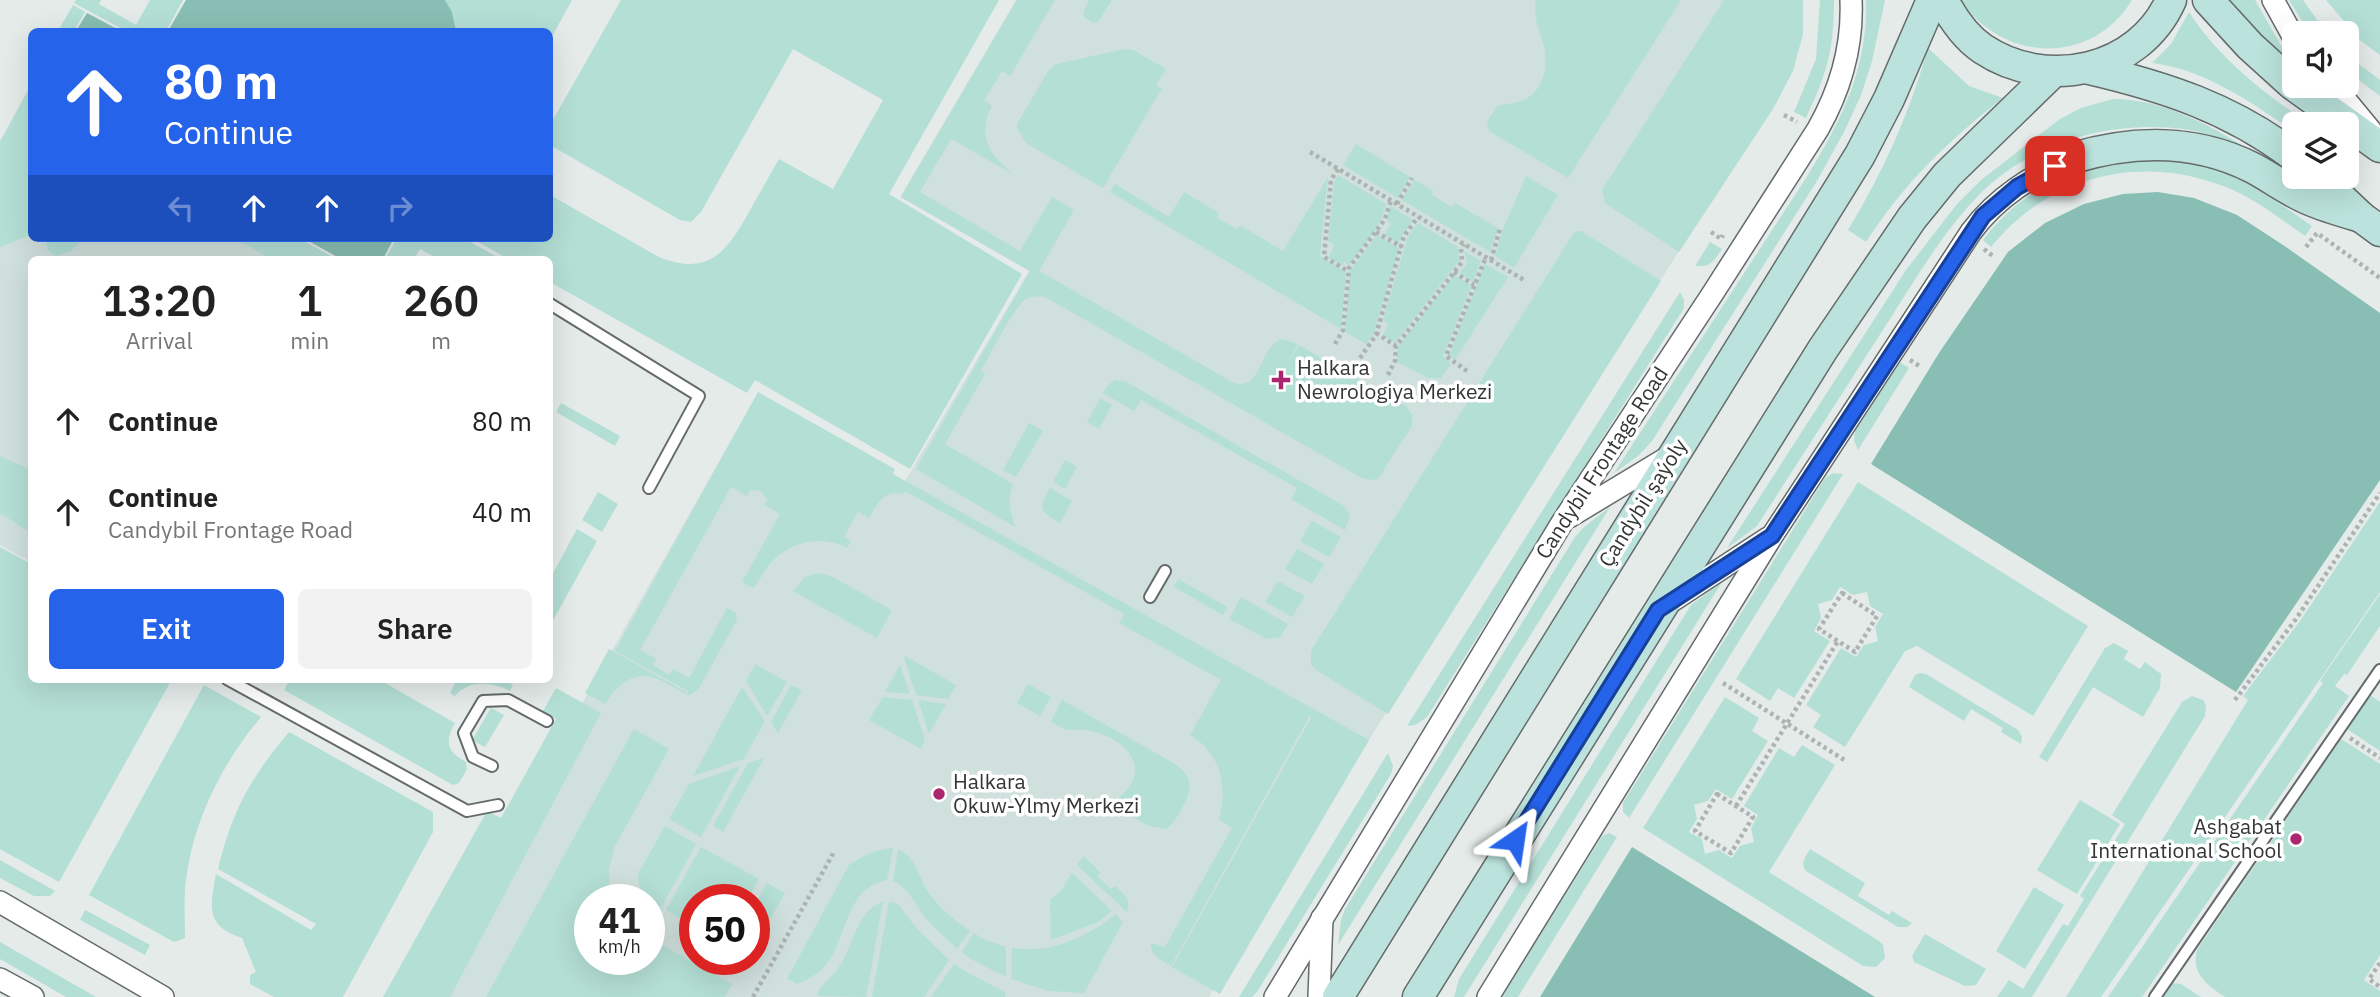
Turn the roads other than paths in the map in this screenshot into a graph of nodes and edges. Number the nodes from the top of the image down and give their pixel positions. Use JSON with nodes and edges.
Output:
{"nodes":[{"id":1,"x":1851,"y":0,"type":"edge"},
{"id":2,"x":1932,"y":0,"type":"edge"},
{"id":3,"x":1942,"y":0,"type":"edge"},
{"id":4,"x":2171,"y":0,"type":"edge"},
{"id":5,"x":2208,"y":0,"type":"edge"},
{"id":6,"x":2273,"y":0,"type":"edge"},
{"id":7,"x":2285,"y":21,"type":"edge"},
{"id":8,"x":2089,"y":69,"type":"junction"},
{"id":9,"x":2052,"y":73,"type":"junction"},
{"id":10,"x":2344,"y":98,"type":"edge"},
{"id":11,"x":2380,"y":142,"type":"edge"},
{"id":12,"x":2380,"y":147,"type":"edge"},
{"id":13,"x":2282,"y":148,"type":"edge"},
{"id":14,"x":2073,"y":158,"type":"joint"},
{"id":15,"x":2332,"y":189,"type":"edge"},
{"id":16,"x":2371,"y":224,"type":"edge"},
{"id":17,"x":553,"y":306,"type":"edge"},
{"id":18,"x":1672,"y":455,"type":"junction"},
{"id":19,"x":649,"y":488,"type":"dead end"},
{"id":20,"x":1563,"y":521,"type":"junction"},
{"id":21,"x":1772,"y":536,"type":"junction"},
{"id":22,"x":1165,"y":571,"type":"dead end"},
{"id":23,"x":1150,"y":597,"type":"dead end"},
{"id":24,"x":1658,"y":610,"type":"junction"},
{"id":25,"x":2380,"y":670,"type":"edge"},
{"id":26,"x":234,"y":683,"type":"edge"},
{"id":27,"x":547,"y":722,"type":"dead end"},
{"id":28,"x":492,"y":766,"type":"dead end"},
{"id":29,"x":498,"y":806,"type":"dead end"},
{"id":30,"x":0,"y":902,"type":"edge"},
{"id":31,"x":1322,"y":916,"type":"junction"},
{"id":32,"x":0,"y":979,"type":"edge"},
{"id":33,"x":1426,"y":991,"type":"edge"},
{"id":34,"x":33,"y":997,"type":"edge"},
{"id":35,"x":163,"y":997,"type":"edge"},
{"id":36,"x":1275,"y":997,"type":"edge"},
{"id":37,"x":1319,"y":997,"type":"edge"},
{"id":38,"x":1338,"y":997,"type":"edge"},
{"id":39,"x":1488,"y":997,"type":"edge"},
{"id":40,"x":2155,"y":997,"type":"edge"}],
"edges":[{"from":1,"to":20,"type":"street","name":"Candybil Frontage Road"},
{"from":2,"to":18,"type":"main road","name":"Çandybil şaýoly"},
{"from":3,"to":9,"type":"main road"},
{"from":4,"to":8,"type":"main road"},
{"from":5,"to":12,"type":"main road"},
{"from":6,"to":7,"type":"street"},
{"from":8,"to":9,"type":"main road"},
{"from":8,"to":13,"type":"main road"},
{"from":9,"to":24,"type":"main road"},
{"from":10,"to":11,"type":"street"},
{"from":14,"to":16,"type":"main road"},
{"from":14,"to":21,"type":"street"},
{"from":15,"to":16,"type":"main road"},
{"from":17,"to":19,"type":"lane"},
{"from":18,"to":20,"type":"street"},
{"from":18,"to":38,"type":"main road","name":"Çandybil şaýoly"},
{"from":20,"to":31,"type":"street","name":"Candybil Frontage Road"},
{"from":21,"to":24,"type":"street"},
{"from":21,"to":39,"type":"street"},
{"from":22,"to":23,"type":"lane"},
{"from":24,"to":33,"type":"main road"},
{"from":25,"to":40,"type":"lane"},
{"from":26,"to":29,"type":"lane"},
{"from":27,"to":28,"type":"lane"},
{"from":30,"to":35,"type":"street"},
{"from":31,"to":36,"type":"street","name":"Candybil Frontage Road"},
{"from":31,"to":37,"type":"street"},
{"from":32,"to":34,"type":"street"}]}
